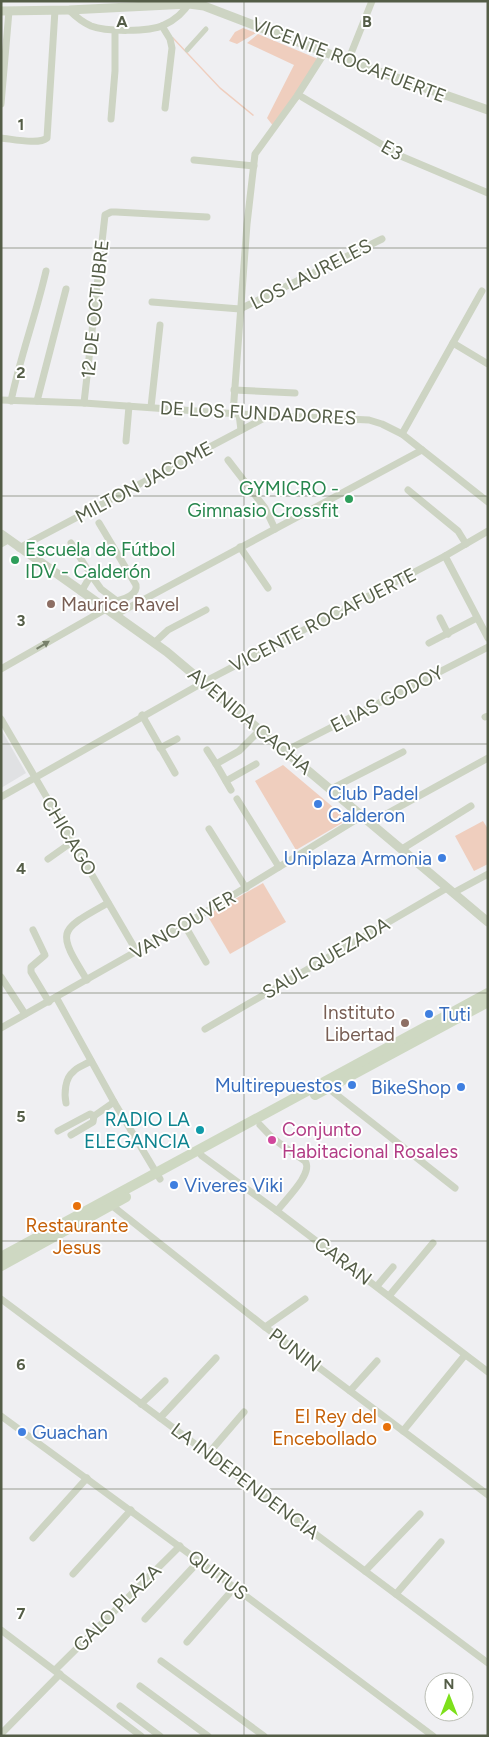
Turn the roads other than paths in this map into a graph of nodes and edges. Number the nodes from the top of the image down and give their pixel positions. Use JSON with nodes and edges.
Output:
{"nodes":[{"id":1,"x":372,"y":1,"type":"edge"},
{"id":2,"x":189,"y":2,"type":"edge"},
{"id":3,"x":82,"y":5,"type":"edge"},
{"id":4,"x":55,"y":10,"type":"junction"},
{"id":5,"x":69,"y":10,"type":"junction"},
{"id":6,"x":5,"y":11,"type":"edge"},
{"id":7,"x":162,"y":26,"type":"junction"},
{"id":8,"x":206,"y":29,"type":"dead end"},
{"id":9,"x":115,"y":31,"type":"junction"},
{"id":10,"x":187,"y":50,"type":"dead end"},
{"id":11,"x":325,"y":52,"type":"junction"},
{"id":12,"x":348,"y":61,"type":"junction"},
{"id":13,"x":302,"y":97,"type":"dead end"},
{"id":14,"x":1,"y":104,"type":"edge"},
{"id":15,"x":165,"y":108,"type":"dead end"},
{"id":16,"x":488,"y":110,"type":"edge"},
{"id":17,"x":112,"y":119,"type":"dead end"},
{"id":18,"x":1,"y":138,"type":"edge"},
{"id":19,"x":194,"y":160,"type":"dead end"},
{"id":20,"x":254,"y":166,"type":"junction"},
{"id":21,"x":488,"y":193,"type":"edge"},
{"id":22,"x":207,"y":217,"type":"dead end"},
{"id":23,"x":382,"y":238,"type":"dead end"},
{"id":24,"x":46,"y":271,"type":"dead end"},
{"id":25,"x":66,"y":289,"type":"dead end"},
{"id":26,"x":482,"y":291,"type":"dead end"},
{"id":27,"x":152,"y":302,"type":"dead end"},
{"id":28,"x":240,"y":310,"type":"junction"},
{"id":29,"x":160,"y":325,"type":"dead end"},
{"id":30,"x":453,"y":343,"type":"junction"},
{"id":31,"x":488,"y":364,"type":"edge"},
{"id":32,"x":234,"y":390,"type":"junction"},
{"id":33,"x":295,"y":392,"type":"dead end"},
{"id":34,"x":1,"y":400,"type":"edge"},
{"id":35,"x":11,"y":401,"type":"junction"},
{"id":36,"x":37,"y":402,"type":"junction"},
{"id":37,"x":84,"y":402,"type":"junction"},
{"id":38,"x":129,"y":406,"type":"junction"},
{"id":39,"x":151,"y":407,"type":"junction"},
{"id":40,"x":236,"y":414,"type":"junction"},
{"id":41,"x":269,"y":416,"type":"junction"},
{"id":42,"x":241,"y":430,"type":"junction"},
{"id":43,"x":402,"y":434,"type":"junction"},
{"id":44,"x":126,"y":441,"type":"dead end"},
{"id":45,"x":422,"y":450,"type":"junction"},
{"id":46,"x":228,"y":460,"type":"dead end"},
{"id":47,"x":408,"y":490,"type":"dead end"},
{"id":48,"x":488,"y":502,"type":"edge"},
{"id":49,"x":99,"y":523,"type":"dead end"},
{"id":50,"x":275,"y":529,"type":"junction"},
{"id":51,"x":488,"y":531,"type":"edge"},
{"id":52,"x":4,"y":539,"type":"edge"},
{"id":53,"x":71,"y":543,"type":"dead end"},
{"id":54,"x":466,"y":544,"type":"junction"},
{"id":55,"x":240,"y":547,"type":"junction"},
{"id":56,"x":19,"y":548,"type":"junction"},
{"id":57,"x":445,"y":556,"type":"junction"},
{"id":58,"x":91,"y":575,"type":"junction"},
{"id":59,"x":268,"y":588,"type":"dead end"},
{"id":60,"x":81,"y":592,"type":"junction"},
{"id":61,"x":106,"y":609,"type":"junction"},
{"id":62,"x":206,"y":610,"type":"dead end"},
{"id":63,"x":115,"y":615,"type":"junction"},
{"id":64,"x":440,"y":618,"type":"dead end"},
{"id":65,"x":477,"y":618,"type":"junction"},
{"id":66,"x":448,"y":634,"type":"junction"},
{"id":67,"x":488,"y":638,"type":"edge"},
{"id":68,"x":154,"y":643,"type":"junction"},
{"id":69,"x":430,"y":643,"type":"dead end"},
{"id":70,"x":488,"y":647,"type":"edge"},
{"id":71,"x":1,"y":670,"type":"edge"},
{"id":72,"x":204,"y":682,"type":"junction"},
{"id":73,"x":142,"y":715,"type":"junction"},
{"id":74,"x":1,"y":719,"type":"edge"},
{"id":75,"x":260,"y":730,"type":"junction"},
{"id":76,"x":177,"y":739,"type":"dead end"},
{"id":77,"x":160,"y":748,"type":"junction"},
{"id":78,"x":207,"y":750,"type":"dead end"},
{"id":79,"x":285,"y":751,"type":"junction"},
{"id":80,"x":403,"y":752,"type":"dead end"},
{"id":81,"x":488,"y":758,"type":"edge"},
{"id":82,"x":216,"y":764,"type":"junction"},
{"id":83,"x":256,"y":764,"type":"dead end"},
{"id":84,"x":175,"y":773,"type":"dead end"},
{"id":85,"x":35,"y":778,"type":"junction"},
{"id":86,"x":226,"y":781,"type":"junction"},
{"id":87,"x":230,"y":790,"type":"dead end"},
{"id":88,"x":331,"y":790,"type":"junction"},
{"id":89,"x":1,"y":797,"type":"edge"},
{"id":90,"x":238,"y":799,"type":"dead end"},
{"id":91,"x":472,"y":806,"type":"dead end"},
{"id":92,"x":362,"y":816,"type":"junction"},
{"id":93,"x":370,"y":822,"type":"junction"},
{"id":94,"x":209,"y":829,"type":"dead end"},
{"id":95,"x":72,"y":842,"type":"junction"},
{"id":96,"x":402,"y":849,"type":"junction"},
{"id":97,"x":48,"y":859,"type":"dead end"},
{"id":98,"x":279,"y":867,"type":"junction"},
{"id":99,"x":488,"y":874,"type":"edge"},
{"id":100,"x":246,"y":888,"type":"junction"},
{"id":101,"x":450,"y":891,"type":"junction"},
{"id":102,"x":108,"y":903,"type":"junction"},
{"id":103,"x":488,"y":922,"type":"edge"},
{"id":104,"x":184,"y":924,"type":"junction"},
{"id":105,"x":32,"y":930,"type":"dead end"},
{"id":106,"x":137,"y":952,"type":"junction"},
{"id":107,"x":206,"y":962,"type":"dead end"},
{"id":108,"x":1,"y":977,"type":"edge"},
{"id":109,"x":87,"y":980,"type":"junction"},
{"id":110,"x":488,"y":993,"type":"edge"},
{"id":111,"x":56,"y":997,"type":"junction"},
{"id":112,"x":49,"y":1002,"type":"junction"},
{"id":113,"x":488,"y":1002,"type":"edge"},
{"id":114,"x":25,"y":1014,"type":"junction"},
{"id":115,"x":1,"y":1028,"type":"edge"},
{"id":116,"x":205,"y":1029,"type":"dead end"},
{"id":117,"x":91,"y":1062,"type":"junction"},
{"id":118,"x":328,"y":1088,"type":"junction"},
{"id":119,"x":114,"y":1102,"type":"junction"},
{"id":120,"x":66,"y":1103,"type":"dead end"},
{"id":121,"x":94,"y":1116,"type":"junction"},
{"id":122,"x":260,"y":1124,"type":"junction"},
{"id":123,"x":58,"y":1131,"type":"dead end"},
{"id":124,"x":71,"y":1136,"type":"dead end"},
{"id":125,"x":200,"y":1153,"type":"junction"},
{"id":126,"x":158,"y":1176,"type":"junction"},
{"id":127,"x":455,"y":1188,"type":"dead end"},
{"id":128,"x":109,"y":1202,"type":"junction"},
{"id":129,"x":277,"y":1211,"type":"junction"},
{"id":130,"x":433,"y":1243,"type":"dead end"},
{"id":131,"x":1,"y":1257,"type":"edge"},
{"id":132,"x":1,"y":1266,"type":"edge"},
{"id":133,"x":393,"y":1267,"type":"dead end"},
{"id":134,"x":377,"y":1286,"type":"junction"},
{"id":135,"x":388,"y":1296,"type":"junction"},
{"id":136,"x":1,"y":1299,"type":"edge"},
{"id":137,"x":306,"y":1299,"type":"dead end"},
{"id":138,"x":265,"y":1327,"type":"junction"},
{"id":139,"x":465,"y":1355,"type":"junction"},
{"id":140,"x":216,"y":1358,"type":"dead end"},
{"id":141,"x":377,"y":1361,"type":"dead end"},
{"id":142,"x":488,"y":1372,"type":"edge"},
{"id":143,"x":165,"y":1382,"type":"dead end"},
{"id":144,"x":350,"y":1391,"type":"junction"},
{"id":145,"x":141,"y":1404,"type":"junction"},
{"id":146,"x":244,"y":1412,"type":"dead end"},
{"id":147,"x":1,"y":1416,"type":"edge"},
{"id":148,"x":160,"y":1418,"type":"junction"},
{"id":149,"x":403,"y":1431,"type":"junction"},
{"id":150,"x":208,"y":1454,"type":"junction"},
{"id":151,"x":87,"y":1478,"type":"junction"},
{"id":152,"x":488,"y":1495,"type":"edge"},
{"id":153,"x":131,"y":1510,"type":"junction"},
{"id":154,"x":420,"y":1514,"type":"dead end"},
{"id":155,"x":32,"y":1538,"type":"dead end"},
{"id":156,"x":441,"y":1542,"type":"dead end"},
{"id":157,"x":180,"y":1546,"type":"junction"},
{"id":158,"x":199,"y":1560,"type":"junction"},
{"id":159,"x":365,"y":1571,"type":"junction"},
{"id":160,"x":73,"y":1574,"type":"dead end"},
{"id":161,"x":235,"y":1587,"type":"junction"},
{"id":162,"x":396,"y":1594,"type":"junction"},
{"id":163,"x":145,"y":1619,"type":"dead end"},
{"id":164,"x":1,"y":1630,"type":"edge"},
{"id":165,"x":187,"y":1642,"type":"dead end"},
{"id":166,"x":161,"y":1661,"type":"dead end"},
{"id":167,"x":488,"y":1663,"type":"edge"},
{"id":168,"x":58,"y":1672,"type":"junction"},
{"id":169,"x":140,"y":1686,"type":"dead end"},
{"id":170,"x":120,"y":1706,"type":"dead end"},
{"id":171,"x":1,"y":1734,"type":"edge"},
{"id":172,"x":141,"y":1736,"type":"edge"},
{"id":173,"x":160,"y":1736,"type":"edge"},
{"id":174,"x":208,"y":1736,"type":"edge"},
{"id":175,"x":264,"y":1736,"type":"edge"},
{"id":176,"x":433,"y":1736,"type":"edge"}],
"edges":[{"from":1,"to":12,"type":"street"},
{"from":2,"to":3,"type":"street","name":"VICENTE ROCAFUERTE"},
{"from":2,"to":7,"type":"street"},
{"from":2,"to":11,"type":"street","name":"VICENTE ROCAFUERTE"},
{"from":3,"to":5,"type":"street","name":"VICENTE ROCAFUERTE"},
{"from":4,"to":5,"type":"street","name":"VICENTE ROCAFUERTE"},
{"from":4,"to":6,"type":"street","name":"VICENTE ROCAFUERTE"},
{"from":4,"to":18,"type":"street"},
{"from":5,"to":9,"type":"street"},
{"from":6,"to":14,"type":"street"},
{"from":7,"to":9,"type":"street"},
{"from":7,"to":15,"type":"street"},
{"from":8,"to":10,"type":"street"},
{"from":9,"to":17,"type":"street"},
{"from":11,"to":12,"type":"street","name":"VICENTE ROCAFUERTE"},
{"from":11,"to":20,"type":"street"},
{"from":12,"to":16,"type":"street","name":"VICENTE ROCAFUERTE"},
{"from":13,"to":21,"type":"street","name":"E3"},
{"from":19,"to":20,"type":"street"},
{"from":20,"to":28,"type":"street"},
{"from":22,"to":37,"type":"street","name":"12 DE OCTUBRE"},
{"from":23,"to":28,"type":"street","name":"LOS LAURELES"},
{"from":24,"to":35,"type":"street"},
{"from":25,"to":36,"type":"street"},
{"from":26,"to":30,"type":"street"},
{"from":27,"to":28,"type":"street"},
{"from":28,"to":32,"type":"street"},
{"from":29,"to":39,"type":"street"},
{"from":30,"to":31,"type":"street"},
{"from":30,"to":43,"type":"street"},
{"from":32,"to":33,"type":"street"},
{"from":32,"to":40,"type":"street"},
{"from":34,"to":35,"type":"street","name":"DE LOS FUNDADORES"},
{"from":35,"to":36,"type":"street","name":"DE LOS FUNDADORES"},
{"from":36,"to":37,"type":"street","name":"DE LOS FUNDADORES"},
{"from":37,"to":38,"type":"street","name":"DE LOS FUNDADORES"},
{"from":38,"to":39,"type":"street","name":"DE LOS FUNDADORES"},
{"from":38,"to":44,"type":"street"},
{"from":39,"to":40,"type":"street","name":"DE LOS FUNDADORES"},
{"from":40,"to":41,"type":"street","name":"DE LOS FUNDADORES"},
{"from":40,"to":42,"type":"street"},
{"from":41,"to":42,"type":"street","name":"MILTON JACOME"},
{"from":41,"to":43,"type":"street","name":"DE LOS FUNDADORES"},
{"from":42,"to":56,"type":"street","name":"MILTON JACOME"},
{"from":43,"to":45,"type":"street","name":"DE LOS FUNDADORES"},
{"from":45,"to":48,"type":"street","name":"DE LOS FUNDADORES"},
{"from":45,"to":50,"type":"street"},
{"from":46,"to":50,"type":"street"},
{"from":47,"to":54,"type":"street"},
{"from":49,"to":58,"type":"street"},
{"from":50,"to":55,"type":"street"},
{"from":51,"to":54,"type":"street","name":"VICENTE ROCAFUERTE"},
{"from":52,"to":56,"type":"street","name":"AVENIDA CACHA"},
{"from":53,"to":58,"type":"street"},
{"from":54,"to":57,"type":"street","name":"VICENTE ROCAFUERTE"},
{"from":55,"to":59,"type":"street"},
{"from":55,"to":63,"type":"street"},
{"from":56,"to":60,"type":"street","name":"AVENIDA CACHA"},
{"from":57,"to":65,"type":"street"},
{"from":57,"to":72,"type":"street","name":"VICENTE ROCAFUERTE"},
{"from":58,"to":60,"type":"street"},
{"from":60,"to":61,"type":"street","name":"AVENIDA CACHA"},
{"from":61,"to":63,"type":"street","name":"AVENIDA CACHA"},
{"from":71,"to":61,"type":"street","one_way":true},
{"from":62,"to":68,"type":"street"},
{"from":63,"to":68,"type":"street","name":"AVENIDA CACHA"},
{"from":64,"to":66,"type":"street"},
{"from":65,"to":66,"type":"street"},
{"from":65,"to":67,"type":"street"},
{"from":66,"to":69,"type":"street"},
{"from":68,"to":72,"type":"street","name":"AVENIDA CACHA"},
{"from":70,"to":79,"type":"street","name":"ELIAS GODOY"},
{"from":72,"to":73,"type":"street","name":"VICENTE ROCAFUERTE"},
{"from":72,"to":75,"type":"street","name":"AVENIDA CACHA"},
{"from":73,"to":77,"type":"street"},
{"from":73,"to":85,"type":"street","name":"VICENTE ROCAFUERTE"},
{"from":74,"to":85,"type":"street","name":"CHICAGO"},
{"from":75,"to":79,"type":"street","name":"AVENIDA CACHA"},
{"from":75,"to":82,"type":"street"},
{"from":76,"to":77,"type":"street"},
{"from":77,"to":84,"type":"street"},
{"from":78,"to":82,"type":"street"},
{"from":79,"to":88,"type":"street","name":"AVENIDA CACHA"},
{"from":80,"to":88,"type":"street"},
{"from":81,"to":93,"type":"street"},
{"from":82,"to":86,"type":"street"},
{"from":83,"to":86,"type":"street"},
{"from":85,"to":89,"type":"street","name":"VICENTE ROCAFUERTE"},
{"from":85,"to":95,"type":"street","name":"CHICAGO"},
{"from":86,"to":87,"type":"street"},
{"from":88,"to":92,"type":"street","name":"AVENIDA CACHA"},
{"from":90,"to":98,"type":"street"},
{"from":91,"to":96,"type":"street"},
{"from":92,"to":93,"type":"street","name":"AVENIDA CACHA"},
{"from":92,"to":98,"type":"street","name":"VANCOUVER"},
{"from":93,"to":96,"type":"street","name":"AVENIDA CACHA"},
{"from":94,"to":100,"type":"street"},
{"from":95,"to":97,"type":"street"},
{"from":95,"to":102,"type":"street","name":"CHICAGO"},
{"from":96,"to":101,"type":"street","name":"AVENIDA CACHA"},
{"from":98,"to":100,"type":"street","name":"VANCOUVER"},
{"from":99,"to":101,"type":"street","name":"SAUL QUEZADA"},
{"from":100,"to":104,"type":"street","name":"VANCOUVER"},
{"from":101,"to":103,"type":"street","name":"AVENIDA CACHA"},
{"from":101,"to":116,"type":"street","name":"SAUL QUEZADA"},
{"from":102,"to":106,"type":"street","name":"CHICAGO"},
{"from":102,"to":109,"type":"street"},
{"from":104,"to":106,"type":"street","name":"VANCOUVER"},
{"from":104,"to":107,"type":"street"},
{"from":105,"to":112,"type":"street"},
{"from":106,"to":109,"type":"street","name":"VANCOUVER"},
{"from":108,"to":114,"type":"street"},
{"from":109,"to":111,"type":"street","name":"VANCOUVER"},
{"from":110,"to":125,"type":"main road"},
{"from":111,"to":112,"type":"street","name":"VANCOUVER"},
{"from":111,"to":117,"type":"street"},
{"from":112,"to":114,"type":"street","name":"VANCOUVER"},
{"from":113,"to":118,"type":"main road"},
{"from":114,"to":115,"type":"street","name":"VANCOUVER"},
{"from":117,"to":119,"type":"street"},
{"from":117,"to":120,"type":"street"},
{"from":118,"to":122,"type":"main road"},
{"from":118,"to":127,"type":"street"},
{"from":119,"to":121,"type":"street"},
{"from":119,"to":126,"type":"street"},
{"from":121,"to":123,"type":"street"},
{"from":121,"to":124,"type":"street"},
{"from":122,"to":125,"type":"main road"},
{"from":122,"to":129,"type":"street"},
{"from":125,"to":126,"type":"main road"},
{"from":125,"to":129,"type":"street","name":"CARAN"},
{"from":126,"to":128,"type":"main road"},
{"from":128,"to":131,"type":"main road"},
{"from":128,"to":132,"type":"main road"},
{"from":128,"to":138,"type":"street","name":"PUNIN"},
{"from":129,"to":134,"type":"street","name":"CARAN"},
{"from":130,"to":135,"type":"street"},
{"from":133,"to":134,"type":"street"},
{"from":134,"to":135,"type":"street","name":"CARAN"},
{"from":135,"to":139,"type":"street","name":"CARAN"},
{"from":136,"to":145,"type":"street","name":"LA INDEPENDENCIA"},
{"from":137,"to":138,"type":"street"},
{"from":138,"to":144,"type":"street","name":"PUNIN"},
{"from":139,"to":142,"type":"street","name":"CARAN"},
{"from":139,"to":149,"type":"street"},
{"from":140,"to":148,"type":"street"},
{"from":141,"to":144,"type":"street"},
{"from":143,"to":145,"type":"street"},
{"from":144,"to":149,"type":"street","name":"PUNIN"},
{"from":145,"to":148,"type":"street","name":"LA INDEPENDENCIA"},
{"from":146,"to":150,"type":"street"},
{"from":147,"to":151,"type":"street","name":"QUITUS"},
{"from":148,"to":150,"type":"street","name":"LA INDEPENDENCIA"},
{"from":149,"to":152,"type":"street","name":"PUNIN"},
{"from":150,"to":159,"type":"street","name":"LA INDEPENDENCIA"},
{"from":151,"to":153,"type":"street","name":"QUITUS"},
{"from":151,"to":155,"type":"street"},
{"from":153,"to":157,"type":"street","name":"QUITUS"},
{"from":153,"to":160,"type":"street"},
{"from":154,"to":159,"type":"street"},
{"from":156,"to":162,"type":"street"},
{"from":157,"to":158,"type":"street","name":"QUITUS"},
{"from":157,"to":168,"type":"street","name":"GALO PLAZA"},
{"from":158,"to":161,"type":"street","name":"QUITUS"},
{"from":158,"to":163,"type":"street"},
{"from":159,"to":162,"type":"street","name":"LA INDEPENDENCIA"},
{"from":161,"to":165,"type":"street"},
{"from":161,"to":176,"type":"street","name":"QUITUS"},
{"from":162,"to":167,"type":"street","name":"LA INDEPENDENCIA"},
{"from":164,"to":168,"type":"street"},
{"from":166,"to":175,"type":"street"},
{"from":168,"to":171,"type":"street","name":"GALO PLAZA"},
{"from":168,"to":172,"type":"street"},
{"from":169,"to":174,"type":"street"},
{"from":170,"to":173,"type":"street"}]}
